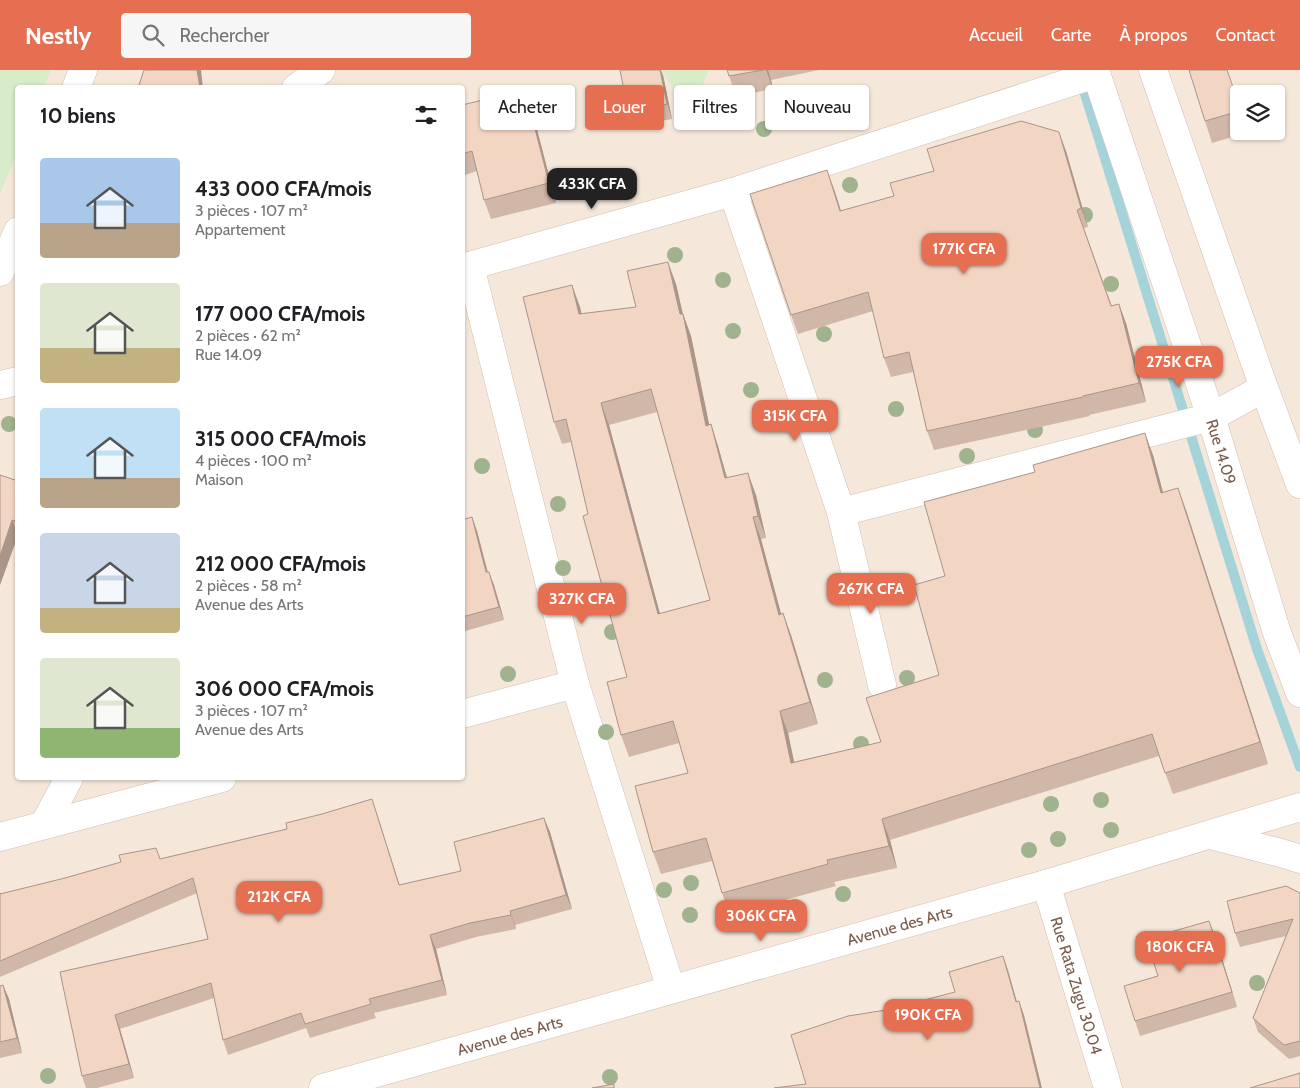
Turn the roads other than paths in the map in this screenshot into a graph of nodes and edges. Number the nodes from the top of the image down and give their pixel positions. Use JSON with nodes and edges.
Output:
{"nodes":[{"id":1,"x":83,"y":70,"type":"edge"},
{"id":2,"x":321,"y":70,"type":"edge"},
{"id":3,"x":1154,"y":70,"type":"edge"},
{"id":4,"x":1095,"y":72,"type":"edge"},
{"id":5,"x":77,"y":85,"type":"edge"},
{"id":6,"x":300,"y":85,"type":"edge"},
{"id":7,"x":732,"y":192,"type":"junction"},
{"id":8,"x":15,"y":237,"type":"edge"},
{"id":9,"x":466,"y":267,"type":"edge"},
{"id":10,"x":0,"y":272,"type":"edge"},
{"id":11,"x":15,"y":382,"type":"edge"},
{"id":12,"x":0,"y":386,"type":"edge"},
{"id":13,"x":1264,"y":388,"type":"junction"},
{"id":14,"x":1211,"y":417,"type":"junction"},
{"id":15,"x":1300,"y":484,"type":"edge"},
{"id":16,"x":841,"y":512,"type":"junction"},
{"id":17,"x":575,"y":684,"type":"junction"},
{"id":18,"x":882,"y":685,"type":"dead end"},
{"id":19,"x":1300,"y":693,"type":"edge"},
{"id":20,"x":465,"y":713,"type":"edge"},
{"id":21,"x":68,"y":780,"type":"edge"},
{"id":22,"x":214,"y":780,"type":"edge"},
{"id":23,"x":1300,"y":807,"type":"edge"},
{"id":24,"x":44,"y":825,"type":"junction"},
{"id":25,"x":1210,"y":835,"type":"junction"},
{"id":26,"x":0,"y":837,"type":"edge"},
{"id":27,"x":1300,"y":859,"type":"edge"},
{"id":28,"x":1046,"y":884,"type":"junction"},
{"id":29,"x":671,"y":989,"type":"junction"},
{"id":30,"x":326,"y":1088,"type":"edge"},
{"id":31,"x":1108,"y":1088,"type":"edge"}],
"edges":[{"from":1,"to":5,"type":"street"},
{"from":2,"to":6,"type":"street"},
{"from":3,"to":13,"type":"street"},
{"from":4,"to":7,"type":"street"},
{"from":4,"to":14,"type":"street","name":"Rue 14.09"},
{"from":7,"to":9,"type":"street"},
{"from":7,"to":16,"type":"street"},
{"from":8,"to":10,"type":"street"},
{"from":9,"to":17,"type":"street"},
{"from":11,"to":12,"type":"street"},
{"from":13,"to":14,"type":"street"},
{"from":13,"to":15,"type":"street"},
{"from":14,"to":16,"type":"street"},
{"from":14,"to":19,"type":"street","name":"Rue 14.09"},
{"from":16,"to":18,"type":"street"},
{"from":17,"to":20,"type":"street"},
{"from":17,"to":29,"type":"street"},
{"from":21,"to":24,"type":"street"},
{"from":22,"to":24,"type":"street"},
{"from":23,"to":25,"type":"street","name":"Avenue des Arts"},
{"from":24,"to":26,"type":"street"},
{"from":25,"to":27,"type":"street"},
{"from":25,"to":28,"type":"street","name":"Avenue des Arts"},
{"from":28,"to":29,"type":"street","name":"Avenue des Arts"},
{"from":28,"to":31,"type":"street","name":"Rue Rata Zugu 30.04"},
{"from":29,"to":30,"type":"street","name":"Avenue des Arts"}]}
